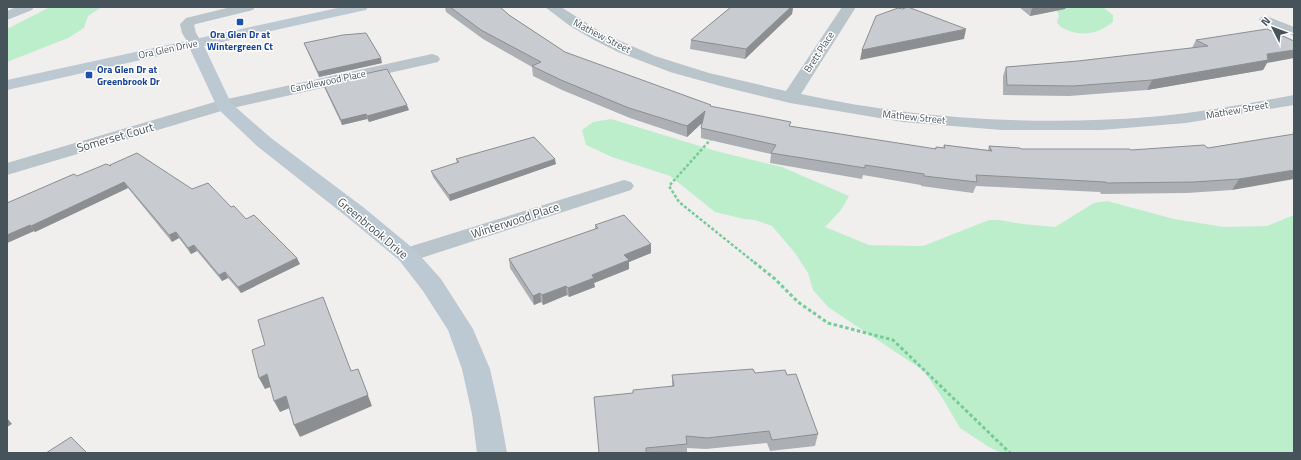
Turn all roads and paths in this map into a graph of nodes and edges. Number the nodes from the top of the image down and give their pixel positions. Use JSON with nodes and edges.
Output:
{"nodes":[{"id":1,"x":27,"y":7,"type":"edge"},
{"id":2,"x":248,"y":7,"type":"edge"},
{"id":3,"x":361,"y":7,"type":"edge"},
{"id":4,"x":552,"y":7,"type":"edge"},
{"id":5,"x":849,"y":7,"type":"edge"},
{"id":6,"x":7,"y":16,"type":"edge"},
{"id":7,"x":1266,"y":20,"type":"dead end"},
{"id":8,"x":1294,"y":32,"type":"edge"},
{"id":9,"x":196,"y":43,"type":"junction"},
{"id":10,"x":432,"y":59,"type":"dead end"},
{"id":11,"x":68,"y":70,"type":"junction"},
{"id":12,"x":7,"y":80,"type":"edge"},
{"id":13,"x":7,"y":84,"type":"edge"},
{"id":14,"x":790,"y":98,"type":"junction"},
{"id":15,"x":1294,"y":100,"type":"edge"},
{"id":16,"x":224,"y":105,"type":"junction"},
{"id":17,"x":714,"y":136,"type":"edge"},
{"id":18,"x":7,"y":169,"type":"edge"},
{"id":19,"x":624,"y":186,"type":"dead end"},
{"id":20,"x":407,"y":255,"type":"junction"},
{"id":21,"x":492,"y":453,"type":"edge"},
{"id":22,"x":1010,"y":453,"type":"edge"}],
"edges":[{"from":1,"to":6,"type":"street"},
{"from":2,"to":9,"type":"street"},
{"from":3,"to":9,"type":"street","name":"Ora Glen Drive"},
{"from":4,"to":14,"type":"street","name":"Mathew Street"},
{"from":5,"to":14,"type":"street","name":"Brett Place"},
{"from":7,"to":8,"type":"street"},
{"from":9,"to":11,"type":"street","name":"Ora Glen Drive"},
{"from":9,"to":16,"type":"street","name":"Greenbrook Drive"},
{"from":10,"to":16,"type":"street","name":"Candlewood Place"},
{"from":11,"to":12,"type":"street","name":"Ora Glen Drive"},
{"from":11,"to":13,"type":"street","name":"Ora Glen Drive"},
{"from":14,"to":15,"type":"street","name":"Mathew Street"},
{"from":16,"to":18,"type":"street","name":"Somerset Court"},
{"from":16,"to":20,"type":"street","name":"Greenbrook Drive"},
{"from":17,"to":22,"type":"path"},
{"from":19,"to":20,"type":"street","name":"Winterwood Place"},
{"from":20,"to":21,"type":"street","name":"Greenbrook Drive"}]}
